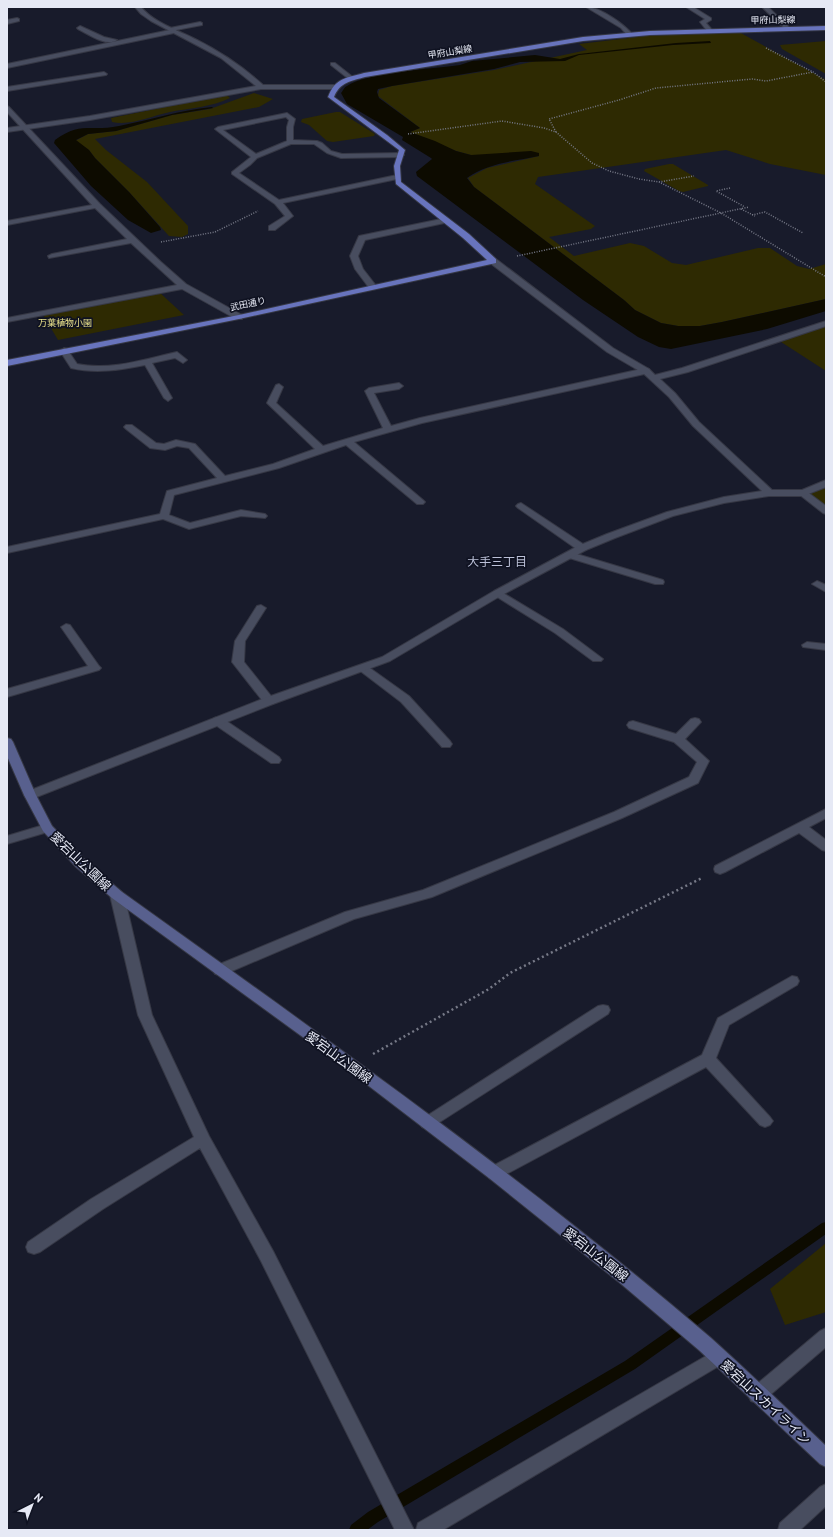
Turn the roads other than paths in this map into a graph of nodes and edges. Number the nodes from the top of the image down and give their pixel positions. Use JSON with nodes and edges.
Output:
{"nodes":[{"id":1,"x":138,"y":7,"type":"edge"},
{"id":2,"x":588,"y":7,"type":"edge"},
{"id":3,"x":689,"y":7,"type":"edge"},
{"id":4,"x":765,"y":7,"type":"edge"},
{"id":5,"x":16,"y":20,"type":"dead end"},
{"id":6,"x":7,"y":22,"type":"edge"},
{"id":7,"x":200,"y":24,"type":"dead end"},
{"id":8,"x":80,"y":28,"type":"dead end"},
{"id":9,"x":826,"y":28,"type":"edge"},
{"id":10,"x":788,"y":29,"type":"junction"},
{"id":11,"x":173,"y":30,"type":"junction"},
{"id":12,"x":710,"y":31,"type":"junction"},
{"id":13,"x":630,"y":35,"type":"junction"},
{"id":14,"x":117,"y":42,"type":"junction"},
{"id":15,"x":333,"y":64,"type":"dead end"},
{"id":16,"x":7,"y":66,"type":"edge"},
{"id":17,"x":104,"y":74,"type":"dead end"},
{"id":18,"x":352,"y":79,"type":"junction"},
{"id":19,"x":261,"y":86,"type":"junction"},
{"id":20,"x":335,"y":87,"type":"junction"},
{"id":21,"x":7,"y":89,"type":"edge"},
{"id":22,"x":7,"y":108,"type":"edge"},
{"id":23,"x":25,"y":128,"type":"junction"},
{"id":24,"x":7,"y":130,"type":"edge"},
{"id":25,"x":290,"y":142,"type":"junction"},
{"id":26,"x":400,"y":155,"type":"junction"},
{"id":27,"x":255,"y":157,"type":"junction"},
{"id":28,"x":397,"y":177,"type":"junction"},
{"id":29,"x":278,"y":202,"type":"junction"},
{"id":30,"x":98,"y":206,"type":"junction"},
{"id":31,"x":446,"y":220,"type":"junction"},
{"id":32,"x":7,"y":223,"type":"edge"},
{"id":33,"x":272,"y":228,"type":"dead end"},
{"id":34,"x":136,"y":243,"type":"junction"},
{"id":35,"x":52,"y":256,"type":"dead end"},
{"id":36,"x":493,"y":261,"type":"junction"},
{"id":37,"x":183,"y":286,"type":"junction"},
{"id":38,"x":373,"y":287,"type":"junction"},
{"id":39,"x":239,"y":317,"type":"junction"},
{"id":40,"x":7,"y":320,"type":"edge"},
{"id":41,"x":826,"y":323,"type":"edge"},
{"id":42,"x":64,"y":352,"type":"junction"},
{"id":43,"x":183,"y":360,"type":"dead end"},
{"id":44,"x":147,"y":361,"type":"junction"},
{"id":45,"x":7,"y":363,"type":"edge"},
{"id":46,"x":646,"y":371,"type":"junction"},
{"id":47,"x":654,"y":378,"type":"junction"},
{"id":48,"x":399,"y":386,"type":"dead end"},
{"id":49,"x":279,"y":387,"type":"dead end"},
{"id":50,"x":168,"y":398,"type":"dead end"},
{"id":51,"x":129,"y":427,"type":"dead end"},
{"id":52,"x":388,"y":430,"type":"junction"},
{"id":53,"x":348,"y":441,"type":"junction"},
{"id":54,"x":322,"y":450,"type":"junction"},
{"id":55,"x":223,"y":479,"type":"junction"},
{"id":56,"x":826,"y":483,"type":"edge"},
{"id":57,"x":769,"y":493,"type":"junction"},
{"id":58,"x":803,"y":493,"type":"junction"},
{"id":59,"x":420,"y":502,"type":"dead end"},
{"id":60,"x":521,"y":506,"type":"dead end"},
{"id":61,"x":826,"y":511,"type":"edge"},
{"id":62,"x":164,"y":516,"type":"junction"},
{"id":63,"x":262,"y":516,"type":"dead end"},
{"id":64,"x":582,"y":548,"type":"junction"},
{"id":65,"x":7,"y":550,"type":"edge"},
{"id":66,"x":570,"y":555,"type":"junction"},
{"id":67,"x":659,"y":582,"type":"dead end"},
{"id":68,"x":498,"y":593,"type":"junction"},
{"id":69,"x":261,"y":608,"type":"dead end"},
{"id":70,"x":66,"y":627,"type":"dead end"},
{"id":71,"x":807,"y":645,"type":"dead end"},
{"id":72,"x":826,"y":647,"type":"edge"},
{"id":73,"x":597,"y":659,"type":"dead end"},
{"id":74,"x":363,"y":668,"type":"junction"},
{"id":75,"x":7,"y":692,"type":"edge"},
{"id":76,"x":269,"y":701,"type":"junction"},
{"id":77,"x":218,"y":721,"type":"junction"},
{"id":78,"x":695,"y":722,"type":"dead end"},
{"id":79,"x":633,"y":725,"type":"dead end"},
{"id":80,"x":678,"y":738,"type":"junction"},
{"id":81,"x":7,"y":742,"type":"edge"},
{"id":82,"x":446,"y":744,"type":"dead end"},
{"id":83,"x":275,"y":760,"type":"dead end"},
{"id":84,"x":30,"y":795,"type":"junction"},
{"id":85,"x":826,"y":813,"type":"edge"},
{"id":86,"x":800,"y":827,"type":"junction"},
{"id":87,"x":47,"y":828,"type":"junction"},
{"id":88,"x":7,"y":840,"type":"edge"},
{"id":89,"x":826,"y":847,"type":"edge"},
{"id":90,"x":720,"y":869,"type":"road end"},
{"id":91,"x":117,"y":895,"type":"junction"},
{"id":92,"x":220,"y":970,"type":"junction"},
{"id":93,"x":792,"y":981,"type":"dead end"},
{"id":94,"x":603,"y":1010,"type":"dead end"},
{"id":95,"x":708,"y":1059,"type":"junction"},
{"id":96,"x":765,"y":1121,"type":"dead end"},
{"id":97,"x":427,"y":1123,"type":"junction"},
{"id":98,"x":203,"y":1139,"type":"junction"},
{"id":99,"x":494,"y":1174,"type":"junction"},
{"id":100,"x":34,"y":1247,"type":"dead end"},
{"id":101,"x":826,"y":1336,"type":"edge"},
{"id":102,"x":712,"y":1351,"type":"junction"},
{"id":103,"x":757,"y":1395,"type":"junction"},
{"id":104,"x":826,"y":1458,"type":"edge"},
{"id":105,"x":826,"y":1493,"type":"edge"},
{"id":106,"x":405,"y":1530,"type":"edge"},
{"id":107,"x":425,"y":1530,"type":"edge"},
{"id":108,"x":787,"y":1530,"type":"edge"}],
"edges":[{"from":1,"to":11,"type":"street"},
{"from":2,"to":13,"type":"street"},
{"from":3,"to":12,"type":"street"},
{"from":4,"to":10,"type":"street"},
{"from":5,"to":6,"type":"street"},
{"from":7,"to":11,"type":"street"},
{"from":8,"to":14,"type":"street"},
{"from":9,"to":10,"type":"main road","name":"甲府山梨線"},
{"from":10,"to":12,"type":"main road","name":"甲府山梨線"},
{"from":11,"to":14,"type":"street"},
{"from":11,"to":19,"type":"street"},
{"from":12,"to":13,"type":"main road","name":"甲府山梨線"},
{"from":13,"to":18,"type":"main road","name":"甲府山梨線"},
{"from":14,"to":16,"type":"street"},
{"from":15,"to":18,"type":"street"},
{"from":17,"to":21,"type":"street"},
{"from":18,"to":20,"type":"main road","name":"甲府山梨線"},
{"from":19,"to":20,"type":"street"},
{"from":19,"to":23,"type":"street"},
{"from":20,"to":26,"type":"main road"},
{"from":22,"to":23,"type":"street"},
{"from":23,"to":24,"type":"street"},
{"from":23,"to":30,"type":"street"},
{"from":25,"to":26,"type":"street"},
{"from":25,"to":27,"type":"street"},
{"from":25,"to":27,"type":"street"},
{"from":26,"to":28,"type":"main road"},
{"from":27,"to":29,"type":"street"},
{"from":28,"to":29,"type":"street"},
{"from":28,"to":31,"type":"main road"},
{"from":29,"to":33,"type":"street"},
{"from":30,"to":32,"type":"street"},
{"from":30,"to":34,"type":"street"},
{"from":31,"to":36,"type":"main road"},
{"from":31,"to":38,"type":"street"},
{"from":34,"to":35,"type":"street"},
{"from":34,"to":37,"type":"street"},
{"from":36,"to":38,"type":"main road","name":"武田通り"},
{"from":36,"to":46,"type":"street"},
{"from":37,"to":39,"type":"street"},
{"from":37,"to":40,"type":"street"},
{"from":38,"to":39,"type":"main road","name":"武田通り"},
{"from":39,"to":42,"type":"main road","name":"武田通り"},
{"from":41,"to":47,"type":"street"},
{"from":42,"to":44,"type":"street"},
{"from":42,"to":45,"type":"main road","name":"武田通り"},
{"from":43,"to":44,"type":"street"},
{"from":44,"to":50,"type":"street"},
{"from":46,"to":47,"type":"street"},
{"from":46,"to":52,"type":"street"},
{"from":47,"to":57,"type":"street"},
{"from":48,"to":52,"type":"street"},
{"from":49,"to":54,"type":"street"},
{"from":51,"to":55,"type":"street"},
{"from":52,"to":53,"type":"street"},
{"from":53,"to":54,"type":"street"},
{"from":53,"to":59,"type":"street"},
{"from":54,"to":55,"type":"street"},
{"from":55,"to":62,"type":"street"},
{"from":56,"to":58,"type":"street"},
{"from":57,"to":58,"type":"street"},
{"from":57,"to":64,"type":"street"},
{"from":58,"to":61,"type":"street"},
{"from":60,"to":64,"type":"street"},
{"from":62,"to":63,"type":"street"},
{"from":62,"to":65,"type":"street"},
{"from":64,"to":66,"type":"street"},
{"from":66,"to":67,"type":"street"},
{"from":66,"to":68,"type":"street"},
{"from":68,"to":73,"type":"street"},
{"from":68,"to":74,"type":"street"},
{"from":69,"to":76,"type":"street"},
{"from":70,"to":75,"type":"street"},
{"from":71,"to":72,"type":"street"},
{"from":74,"to":76,"type":"street"},
{"from":74,"to":82,"type":"street"},
{"from":76,"to":77,"type":"street"},
{"from":77,"to":83,"type":"street"},
{"from":77,"to":84,"type":"street"},
{"from":78,"to":80,"type":"street"},
{"from":79,"to":80,"type":"street"},
{"from":80,"to":92,"type":"street"},
{"from":81,"to":84,"type":"main road","name":"愛宕山公園線"},
{"from":84,"to":87,"type":"main road","name":"愛宕山公園線"},
{"from":85,"to":86,"type":"street"},
{"from":86,"to":89,"type":"street"},
{"from":86,"to":90,"type":"street"},
{"from":87,"to":88,"type":"street"},
{"from":87,"to":91,"type":"main road","name":"愛宕山公園線"},
{"from":91,"to":92,"type":"main road","name":"愛宕山公園線"},
{"from":91,"to":98,"type":"street"},
{"from":92,"to":97,"type":"main road","name":"愛宕山公園線"},
{"from":93,"to":95,"type":"street"},
{"from":94,"to":97,"type":"street"},
{"from":95,"to":96,"type":"street"},
{"from":95,"to":99,"type":"street"},
{"from":97,"to":99,"type":"main road","name":"愛宕山公園線"},
{"from":98,"to":100,"type":"street"},
{"from":98,"to":106,"type":"street"},
{"from":99,"to":102,"type":"main road","name":"愛宕山公園線"},
{"from":101,"to":103,"type":"street"},
{"from":102,"to":103,"type":"main road","name":"愛宕山スカイライン"},
{"from":102,"to":107,"type":"street"},
{"from":103,"to":104,"type":"main road","name":"愛宕山スカイライン"},
{"from":105,"to":108,"type":"street"}]}
